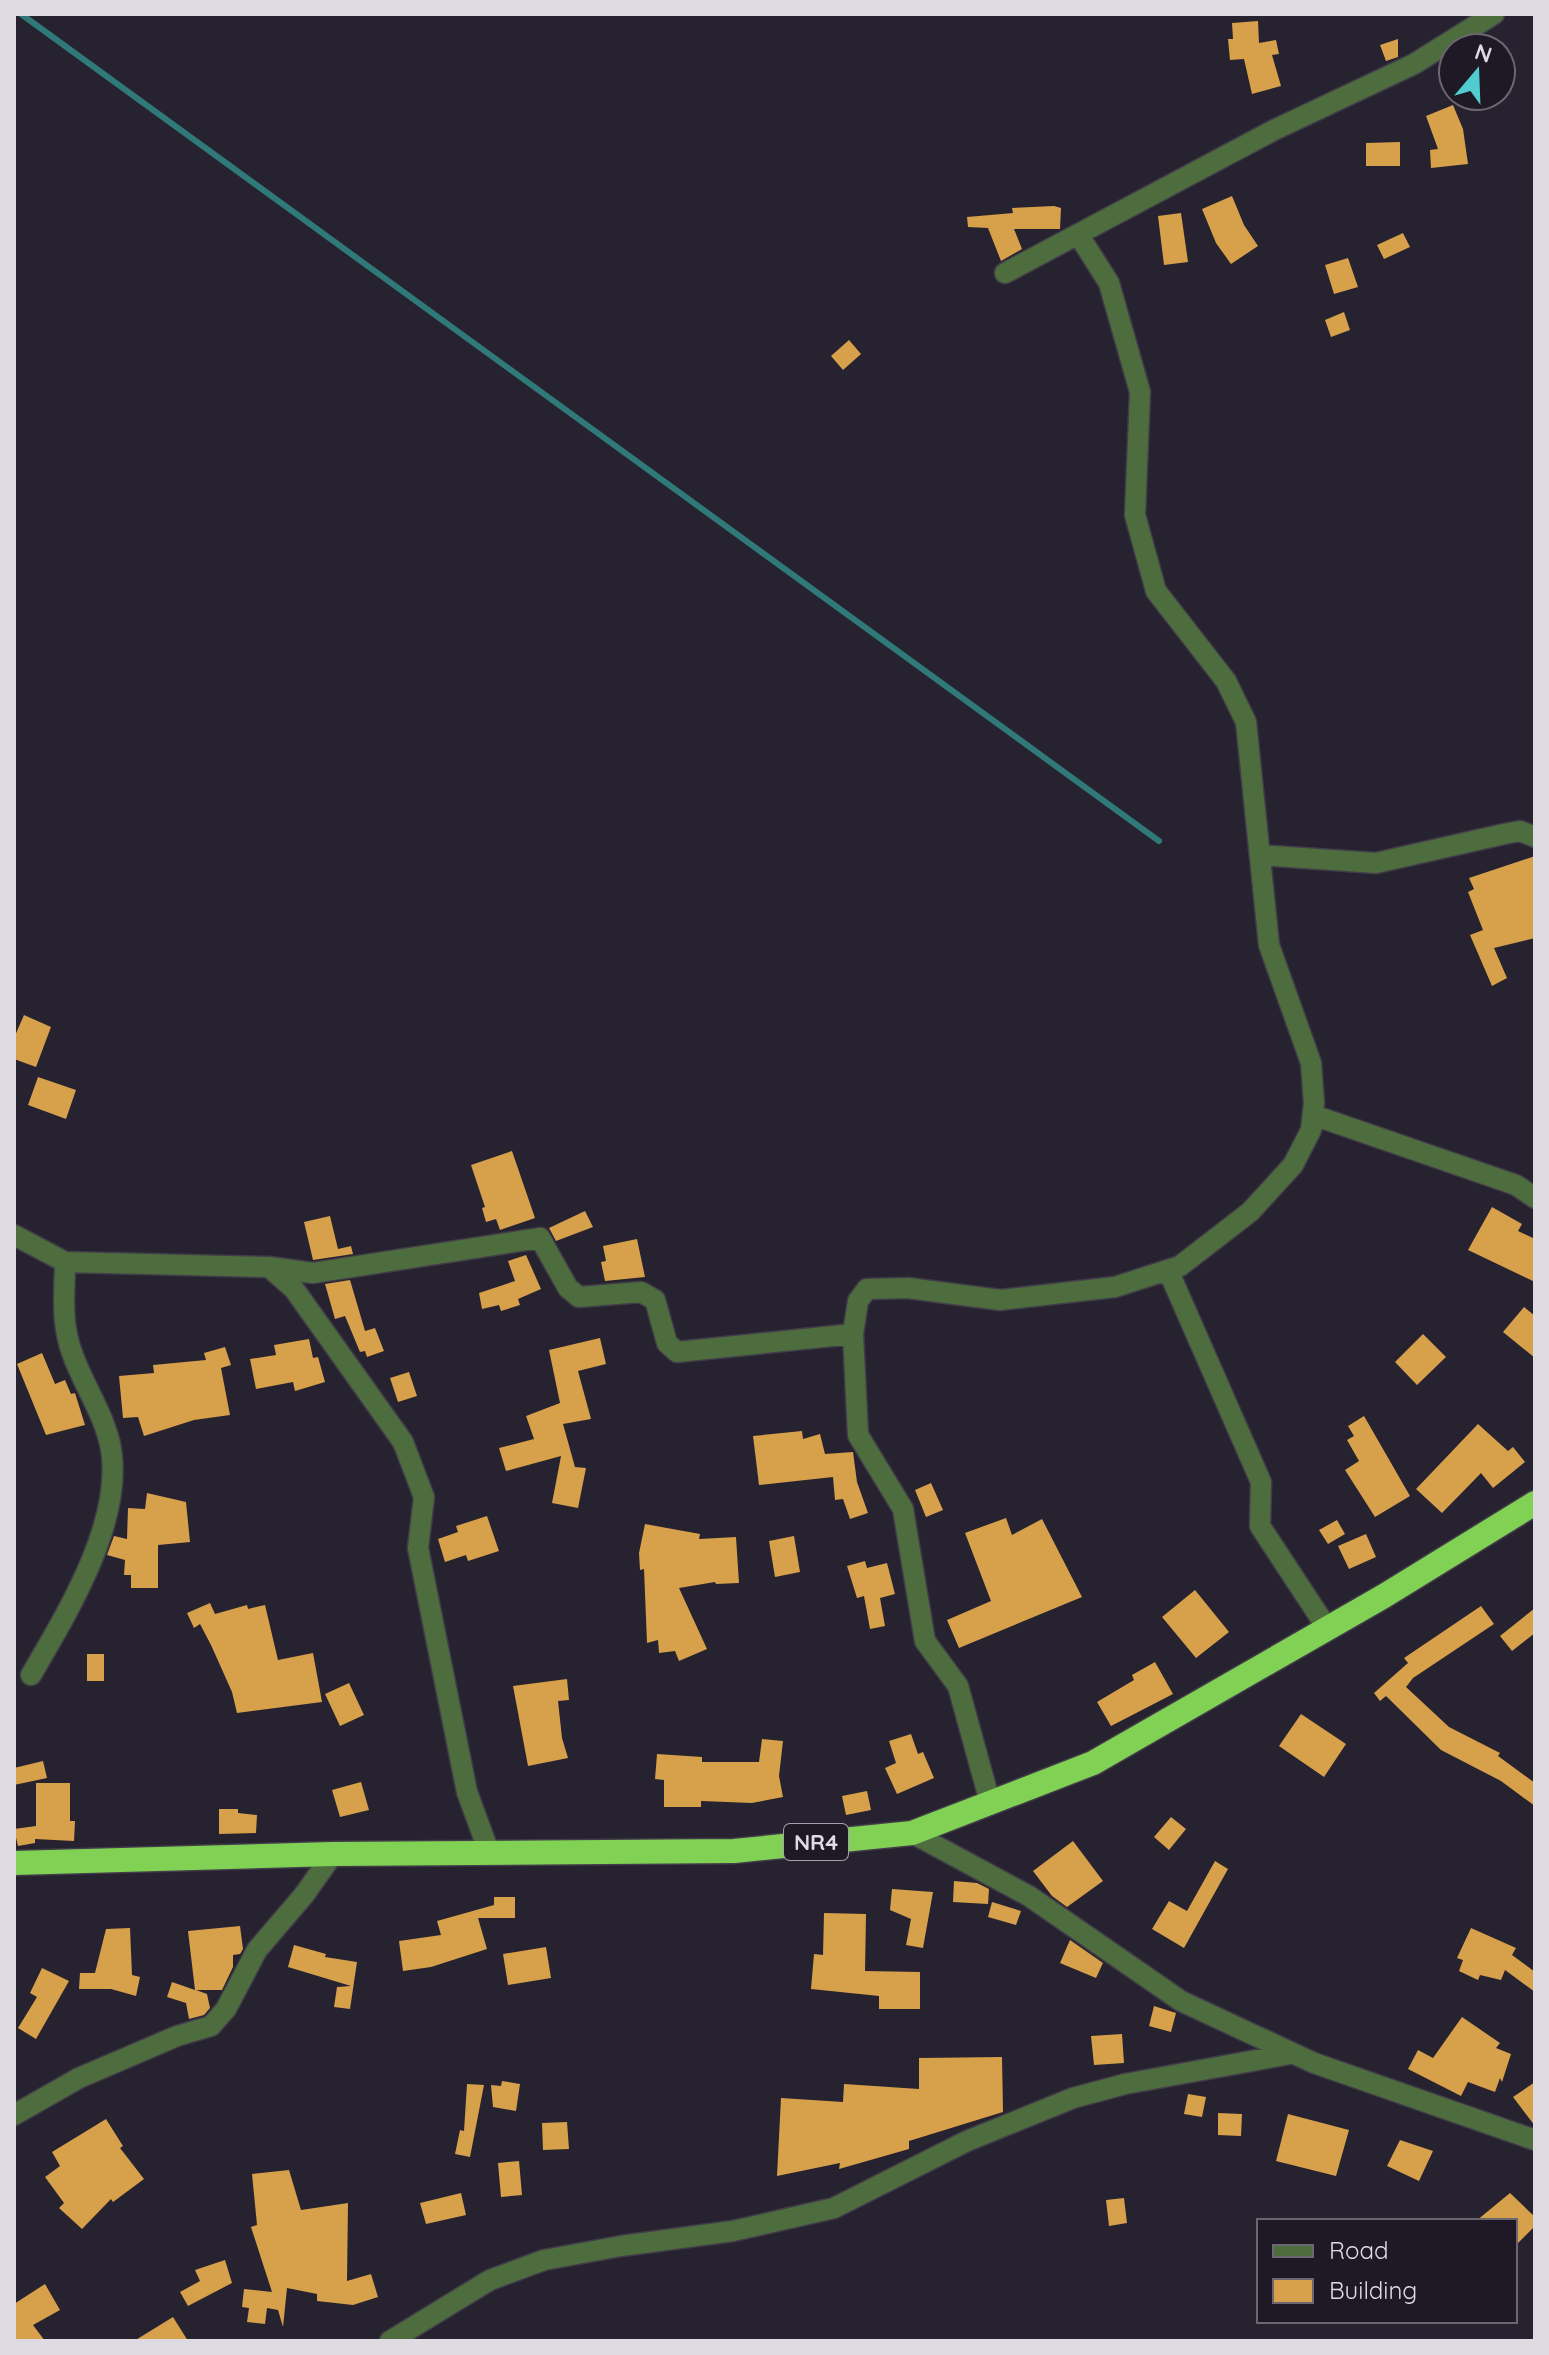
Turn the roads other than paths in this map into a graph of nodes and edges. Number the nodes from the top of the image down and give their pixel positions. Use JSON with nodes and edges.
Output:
{"nodes":[{"id":1,"x":1494,"y":14,"type":"edge"},
{"id":2,"x":1078,"y":234,"type":"junction"},
{"id":3,"x":1005,"y":273,"type":"dead end"},
{"id":4,"x":1535,"y":837,"type":"edge"},
{"id":5,"x":1260,"y":855,"type":"junction"},
{"id":6,"x":1313,"y":1115,"type":"junction"},
{"id":7,"x":1535,"y":1198,"type":"edge"},
{"id":8,"x":14,"y":1235,"type":"edge"},
{"id":9,"x":65,"y":1262,"type":"junction"},
{"id":10,"x":269,"y":1267,"type":"junction"},
{"id":11,"x":1168,"y":1270,"type":"junction"},
{"id":12,"x":853,"y":1334,"type":"junction"},
{"id":13,"x":1535,"y":1503,"type":"edge"},
{"id":14,"x":1327,"y":1628,"type":"junction"},
{"id":15,"x":31,"y":1675,"type":"dead end"},
{"id":16,"x":990,"y":1802,"type":"junction"},
{"id":17,"x":912,"y":1833,"type":"junction"},
{"id":18,"x":489,"y":1852,"type":"junction"},
{"id":19,"x":333,"y":1854,"type":"junction"},
{"id":20,"x":14,"y":1863,"type":"edge"},
{"id":21,"x":1290,"y":2054,"type":"junction"},
{"id":22,"x":14,"y":2115,"type":"edge"},
{"id":23,"x":1535,"y":2140,"type":"edge"},
{"id":24,"x":390,"y":2341,"type":"edge"}],
"edges":[{"from":1,"to":2,"type":"street"},
{"from":2,"to":3,"type":"street"},
{"from":2,"to":5,"type":"street"},
{"from":4,"to":5,"type":"street"},
{"from":5,"to":6,"type":"street"},
{"from":6,"to":7,"type":"street"},
{"from":6,"to":11,"type":"street"},
{"from":8,"to":9,"type":"street"},
{"from":9,"to":10,"type":"street"},
{"from":9,"to":15,"type":"street"},
{"from":10,"to":12,"type":"street"},
{"from":10,"to":18,"type":"street"},
{"from":11,"to":12,"type":"street"},
{"from":11,"to":14,"type":"street"},
{"from":12,"to":16,"type":"street"},
{"from":13,"to":14,"type":"highway","number":"NR4"},
{"from":14,"to":16,"type":"highway","number":"NR4"},
{"from":16,"to":17,"type":"highway","number":"NR4"},
{"from":17,"to":18,"type":"highway","number":"NR4"},
{"from":17,"to":21,"type":"street"},
{"from":18,"to":19,"type":"highway","number":"NR4"},
{"from":19,"to":20,"type":"highway","number":"NR4"},
{"from":19,"to":22,"type":"street"},
{"from":21,"to":23,"type":"street"},
{"from":21,"to":24,"type":"street"}]}
